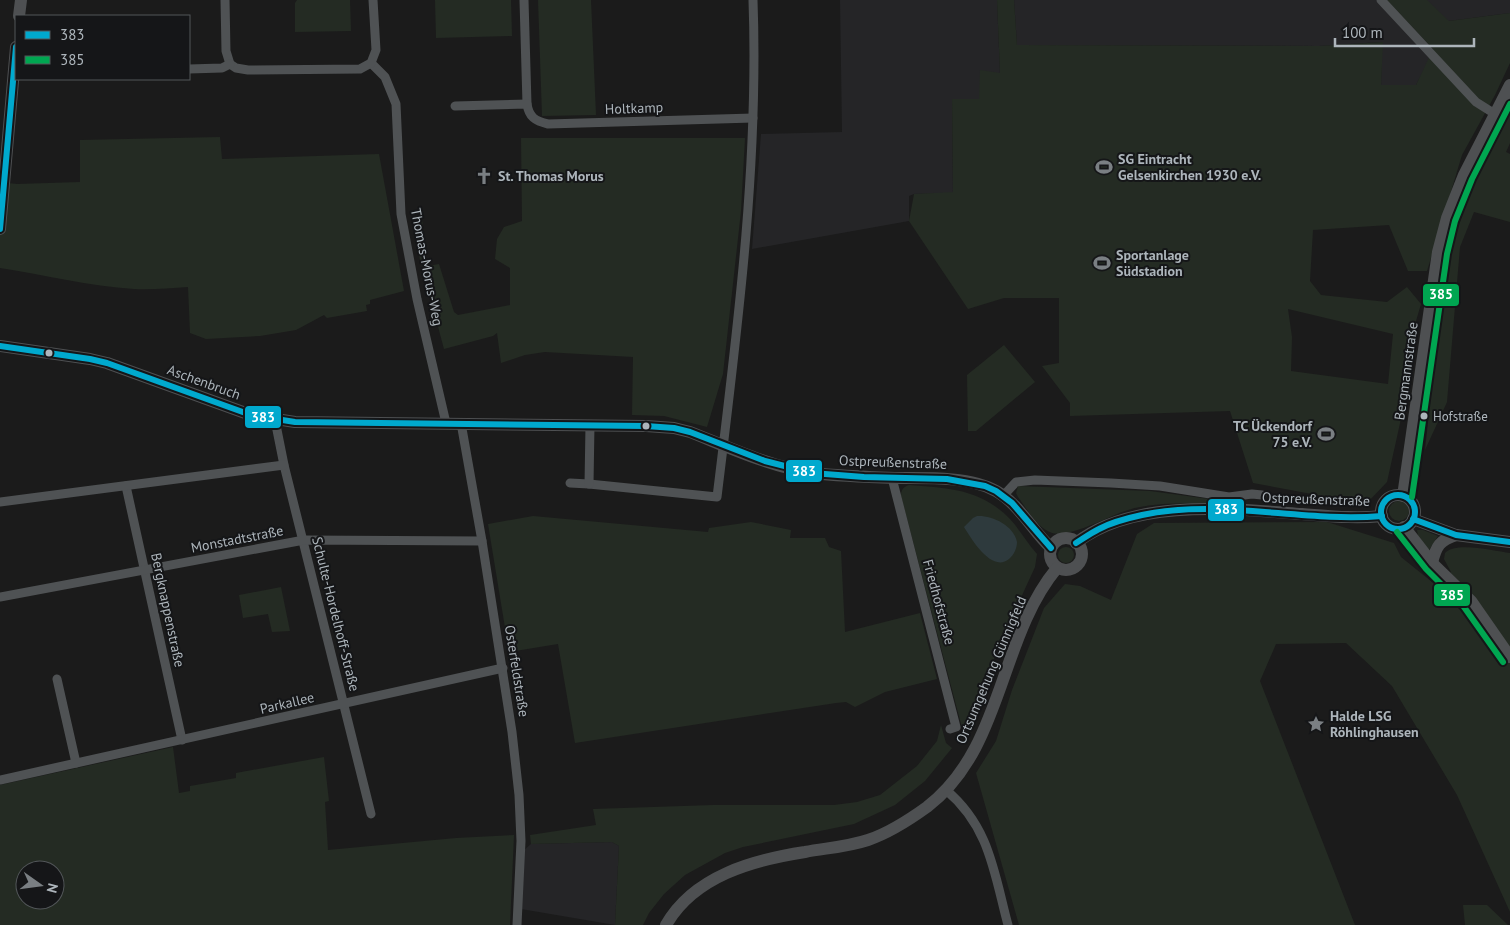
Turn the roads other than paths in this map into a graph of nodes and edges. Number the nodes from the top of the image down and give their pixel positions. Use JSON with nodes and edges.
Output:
{"nodes":[{"id":1,"x":20,"y":0,"type":"edge"},
{"id":2,"x":225,"y":0,"type":"edge"},
{"id":3,"x":373,"y":0,"type":"edge"},
{"id":4,"x":524,"y":0,"type":"edge"},
{"id":5,"x":753,"y":0,"type":"edge"},
{"id":6,"x":1381,"y":0,"type":"edge"},
{"id":7,"x":19,"y":15,"type":"edge"},
{"id":8,"x":15,"y":58,"type":"edge"},
{"id":9,"x":371,"y":63,"type":"junction"},
{"id":10,"x":230,"y":64,"type":"junction"},
{"id":11,"x":190,"y":69,"type":"edge"},
{"id":12,"x":1510,"y":85,"type":"edge"},
{"id":13,"x":527,"y":104,"type":"junction"},
{"id":14,"x":455,"y":106,"type":"dead end"},
{"id":15,"x":1495,"y":114,"type":"junction"},
{"id":16,"x":753,"y":118,"type":"junction"},
{"id":17,"x":0,"y":230,"type":"edge"},
{"id":18,"x":0,"y":346,"type":"edge"},
{"id":19,"x":275,"y":420,"type":"junction"},
{"id":20,"x":446,"y":423,"type":"junction"},
{"id":21,"x":461,"y":423,"type":"junction"},
{"id":22,"x":590,"y":425,"type":"junction"},
{"id":23,"x":723,"y":445,"type":"junction"},
{"id":24,"x":284,"y":465,"type":"junction"},
{"id":25,"x":892,"y":478,"type":"junction"},
{"id":26,"x":570,"y":483,"type":"dead end"},
{"id":27,"x":590,"y":484,"type":"junction"},
{"id":28,"x":126,"y":486,"type":"junction"},
{"id":29,"x":1262,"y":495,"type":"dead end"},
{"id":30,"x":1003,"y":496,"type":"junction"},
{"id":31,"x":1403,"y":496,"type":"junction"},
{"id":32,"x":0,"y":502,"type":"edge"},
{"id":33,"x":1382,"y":516,"type":"junction"},
{"id":34,"x":1409,"y":523,"type":"junction"},
{"id":35,"x":1456,"y":535,"type":"junction"},
{"id":36,"x":304,"y":540,"type":"junction"},
{"id":37,"x":482,"y":541,"type":"junction"},
{"id":38,"x":1510,"y":542,"type":"edge"},
{"id":39,"x":1076,"y":543,"type":"junction"},
{"id":40,"x":1052,"y":548,"type":"junction"},
{"id":41,"x":1432,"y":563,"type":"junction"},
{"id":42,"x":1057,"y":568,"type":"junction"},
{"id":43,"x":145,"y":570,"type":"junction"},
{"id":44,"x":0,"y":597,"type":"edge"},
{"id":45,"x":1510,"y":657,"type":"edge"},
{"id":46,"x":503,"y":668,"type":"junction"},
{"id":47,"x":57,"y":679,"type":"dead end"},
{"id":48,"x":344,"y":704,"type":"junction"},
{"id":49,"x":950,"y":728,"type":"dead end"},
{"id":50,"x":182,"y":740,"type":"junction"},
{"id":51,"x":76,"y":763,"type":"junction"},
{"id":52,"x":0,"y":780,"type":"edge"},
{"id":53,"x":946,"y":790,"type":"junction"},
{"id":54,"x":371,"y":814,"type":"dead end"},
{"id":55,"x":517,"y":925,"type":"edge"},
{"id":56,"x":666,"y":925,"type":"edge"},
{"id":57,"x":1008,"y":925,"type":"edge"}],
"edges":[{"from":1,"to":7,"type":"street"},
{"from":2,"to":10,"type":"street"},
{"from":3,"to":9,"type":"street"},
{"from":4,"to":13,"type":"street"},
{"from":5,"to":16,"type":"street"},
{"from":6,"to":15,"type":"street"},
{"from":8,"to":17,"type":"street"},
{"from":9,"to":10,"type":"street"},
{"from":9,"to":20,"type":"street","name":"Thomas-Morus-Weg"},
{"from":10,"to":11,"type":"street"},
{"from":12,"to":15,"type":"street","name":"Bergmannstraße"},
{"from":13,"to":14,"type":"street"},
{"from":13,"to":16,"type":"street","name":"Holtkamp"},
{"from":15,"to":31,"type":"street","name":"Bergmannstraße"},
{"from":16,"to":23,"type":"street"},
{"from":18,"to":19,"type":"street","name":"Aschenbruch"},
{"from":19,"to":20,"type":"street","name":"Aschenbruch"},
{"from":19,"to":24,"type":"street","name":"Schulte-Hordelhoff-Straße"},
{"from":20,"to":21,"type":"street","name":"Aschenbruch"},
{"from":21,"to":22,"type":"street","name":"Ostpreußenstraße"},
{"from":21,"to":37,"type":"street","name":"Osterfeldstraße"},
{"from":22,"to":23,"type":"street","name":"Ostpreußenstraße"},
{"from":22,"to":27,"type":"street"},
{"from":23,"to":25,"type":"street","name":"Ostpreußenstraße"},
{"from":23,"to":27,"type":"street"},
{"from":24,"to":28,"type":"street"},
{"from":24,"to":36,"type":"street","name":"Schulte-Hordelhoff-Straße"},
{"from":25,"to":30,"type":"street","name":"Ostpreußenstraße"},
{"from":25,"to":49,"type":"street","name":"Friedhofstraße"},
{"from":26,"to":27,"type":"street"},
{"from":28,"to":32,"type":"street"},
{"from":28,"to":43,"type":"street","name":"Bergknappenstraße"},
{"from":29,"to":30,"type":"street","name":"Ostpreußenstraße"},
{"from":30,"to":40,"type":"street","name":"Ostpreußenstraße"},
{"from":31,"to":33,"type":"street"},
{"from":31,"to":34,"type":"street"},
{"from":33,"to":34,"type":"street"},
{"from":33,"to":39,"type":"street","name":"Ostpreußenstraße"},
{"from":34,"to":35,"type":"street"},
{"from":34,"to":41,"type":"street"},
{"from":35,"to":38,"type":"street"},
{"from":35,"to":41,"type":"street"},
{"from":36,"to":37,"type":"street","name":"Monstadtstraße"},
{"from":36,"to":43,"type":"street","name":"Monstadtstraße"},
{"from":36,"to":48,"type":"street","name":"Schulte-Hordelhoff-Straße"},
{"from":37,"to":46,"type":"street","name":"Osterfeldstraße"},
{"from":39,"to":40,"type":"street"},
{"from":39,"to":42,"type":"street"},
{"from":40,"to":42,"type":"street"},
{"from":41,"to":45,"type":"street"},
{"from":42,"to":53,"type":"street","name":"Ortsumgehung Günnigfeld"},
{"from":43,"to":44,"type":"street","name":"Monstadtstraße"},
{"from":43,"to":50,"type":"street","name":"Bergknappenstraße"},
{"from":46,"to":48,"type":"street","name":"Parkallee"},
{"from":46,"to":55,"type":"street","name":"Osterfeldstraße"},
{"from":47,"to":51,"type":"street"},
{"from":48,"to":50,"type":"street","name":"Parkallee"},
{"from":48,"to":54,"type":"street","name":"Schulte-Hordelhoff-Straße"},
{"from":50,"to":51,"type":"street","name":"Parkallee"},
{"from":51,"to":52,"type":"street","name":"Parkallee"},
{"from":53,"to":56,"type":"street","name":"Ortsumgehung Günnigfeld"},
{"from":53,"to":57,"type":"street"}]}
